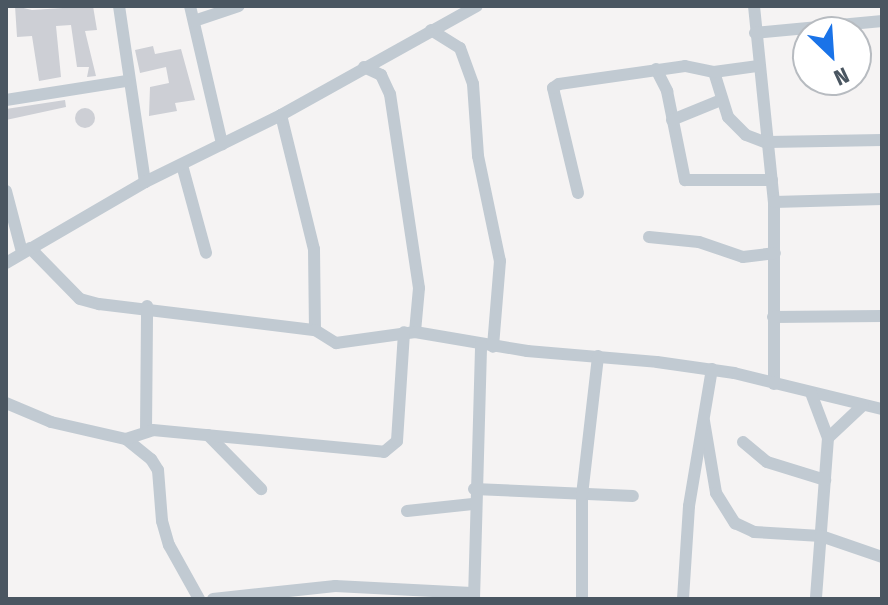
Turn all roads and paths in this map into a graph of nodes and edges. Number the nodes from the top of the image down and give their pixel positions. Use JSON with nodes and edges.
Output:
{"nodes":[{"id":1,"x":119,"y":6,"type":"edge"},
{"id":2,"x":190,"y":6,"type":"edge"},
{"id":3,"x":239,"y":6,"type":"edge"},
{"id":4,"x":477,"y":6,"type":"edge"},
{"id":5,"x":754,"y":6,"type":"edge"},
{"id":6,"x":194,"y":21,"type":"junction"},
{"id":7,"x":882,"y":21,"type":"edge"},
{"id":8,"x":431,"y":30,"type":"junction"},
{"id":9,"x":755,"y":33,"type":"junction"},
{"id":10,"x":757,"y":66,"type":"junction"},
{"id":11,"x":364,"y":67,"type":"junction"},
{"id":12,"x":656,"y":69,"type":"junction"},
{"id":13,"x":714,"y":72,"type":"junction"},
{"id":14,"x":126,"y":81,"type":"junction"},
{"id":15,"x":6,"y":100,"type":"edge"},
{"id":16,"x":721,"y":100,"type":"junction"},
{"id":17,"x":281,"y":115,"type":"junction"},
{"id":18,"x":672,"y":120,"type":"junction"},
{"id":19,"x":882,"y":140,"type":"edge"},
{"id":20,"x":768,"y":143,"type":"junction"},
{"id":21,"x":222,"y":144,"type":"junction"},
{"id":22,"x":182,"y":165,"type":"junction"},
{"id":23,"x":772,"y":180,"type":"junction"},
{"id":24,"x":145,"y":182,"type":"junction"},
{"id":25,"x":6,"y":191,"type":"edge"},
{"id":26,"x":578,"y":193,"type":"dead end"},
{"id":27,"x":882,"y":199,"type":"edge"},
{"id":28,"x":774,"y":202,"type":"junction"},
{"id":29,"x":649,"y":237,"type":"dead end"},
{"id":30,"x":26,"y":250,"type":"junction"},
{"id":31,"x":206,"y":253,"type":"dead end"},
{"id":32,"x":775,"y":253,"type":"junction"},
{"id":33,"x":6,"y":263,"type":"edge"},
{"id":34,"x":147,"y":306,"type":"junction"},
{"id":35,"x":882,"y":316,"type":"edge"},
{"id":36,"x":773,"y":317,"type":"junction"},
{"id":37,"x":315,"y":330,"type":"junction"},
{"id":38,"x":409,"y":332,"type":"junction"},
{"id":39,"x":487,"y":346,"type":"junction"},
{"id":40,"x":598,"y":356,"type":"junction"},
{"id":41,"x":712,"y":369,"type":"junction"},
{"id":42,"x":774,"y":384,"type":"junction"},
{"id":43,"x":811,"y":393,"type":"junction"},
{"id":44,"x":6,"y":403,"type":"edge"},
{"id":45,"x":863,"y":405,"type":"junction"},
{"id":46,"x":882,"y":409,"type":"edge"},
{"id":47,"x":704,"y":421,"type":"junction"},
{"id":48,"x":146,"y":432,"type":"junction"},
{"id":49,"x":208,"y":435,"type":"junction"},
{"id":50,"x":828,"y":438,"type":"junction"},
{"id":51,"x":126,"y":439,"type":"junction"},
{"id":52,"x":743,"y":442,"type":"dead end"},
{"id":53,"x":825,"y":480,"type":"junction"},
{"id":54,"x":261,"y":489,"type":"dead end"},
{"id":55,"x":474,"y":489,"type":"junction"},
{"id":56,"x":582,"y":495,"type":"junction"},
{"id":57,"x":633,"y":496,"type":"dead end"},
{"id":58,"x":473,"y":504,"type":"junction"},
{"id":59,"x":407,"y":511,"type":"dead end"},
{"id":60,"x":821,"y":536,"type":"junction"},
{"id":61,"x":882,"y":557,"type":"edge"},
{"id":62,"x":385,"y":593,"type":"edge"},
{"id":63,"x":473,"y":596,"type":"edge"},
{"id":64,"x":199,"y":599,"type":"edge"},
{"id":65,"x":213,"y":599,"type":"edge"},
{"id":66,"x":582,"y":599,"type":"edge"},
{"id":67,"x":683,"y":599,"type":"edge"},
{"id":68,"x":816,"y":599,"type":"edge"}],
"edges":[{"from":1,"to":14,"type":"street"},
{"from":2,"to":6,"type":"street"},
{"from":3,"to":6,"type":"street"},
{"from":4,"to":8,"type":"street"},
{"from":5,"to":9,"type":"street"},
{"from":6,"to":21,"type":"street"},
{"from":7,"to":9,"type":"street"},
{"from":8,"to":11,"type":"street"},
{"from":8,"to":39,"type":"street"},
{"from":9,"to":10,"type":"street"},
{"from":10,"to":13,"type":"street"},
{"from":10,"to":20,"type":"street"},
{"from":11,"to":17,"type":"street"},
{"from":11,"to":38,"type":"street"},
{"from":12,"to":13,"type":"street"},
{"from":12,"to":18,"type":"street"},
{"from":12,"to":26,"type":"street"},
{"from":13,"to":16,"type":"street"},
{"from":14,"to":15,"type":"street"},
{"from":14,"to":24,"type":"street"},
{"from":16,"to":18,"type":"street"},
{"from":16,"to":20,"type":"street"},
{"from":17,"to":21,"type":"street"},
{"from":17,"to":37,"type":"street"},
{"from":18,"to":23,"type":"street"},
{"from":19,"to":20,"type":"street"},
{"from":20,"to":23,"type":"street"},
{"from":21,"to":22,"type":"street"},
{"from":22,"to":24,"type":"street"},
{"from":22,"to":31,"type":"street"},
{"from":23,"to":28,"type":"street"},
{"from":24,"to":30,"type":"street"},
{"from":25,"to":30,"type":"street"},
{"from":27,"to":28,"type":"street"},
{"from":28,"to":32,"type":"street"},
{"from":29,"to":32,"type":"street"},
{"from":30,"to":33,"type":"street"},
{"from":30,"to":34,"type":"street"},
{"from":32,"to":36,"type":"street"},
{"from":34,"to":37,"type":"street"},
{"from":34,"to":48,"type":"street"},
{"from":35,"to":36,"type":"street"},
{"from":36,"to":42,"type":"street"},
{"from":37,"to":38,"type":"street"},
{"from":38,"to":39,"type":"street"},
{"from":38,"to":49,"type":"street"},
{"from":39,"to":40,"type":"street"},
{"from":39,"to":55,"type":"street"},
{"from":40,"to":41,"type":"street"},
{"from":40,"to":56,"type":"street"},
{"from":41,"to":42,"type":"street"},
{"from":41,"to":47,"type":"street"},
{"from":42,"to":43,"type":"street"},
{"from":43,"to":45,"type":"street"},
{"from":43,"to":50,"type":"street"},
{"from":44,"to":51,"type":"street"},
{"from":45,"to":46,"type":"street"},
{"from":45,"to":50,"type":"street"},
{"from":47,"to":60,"type":"street"},
{"from":47,"to":67,"type":"street"},
{"from":48,"to":49,"type":"street"},
{"from":48,"to":51,"type":"street"},
{"from":49,"to":54,"type":"street"},
{"from":50,"to":53,"type":"street"},
{"from":51,"to":64,"type":"street"},
{"from":52,"to":53,"type":"street"},
{"from":53,"to":60,"type":"street"},
{"from":55,"to":56,"type":"street"},
{"from":55,"to":58,"type":"street"},
{"from":56,"to":57,"type":"street"},
{"from":56,"to":66,"type":"street"},
{"from":58,"to":59,"type":"street"},
{"from":58,"to":63,"type":"street"},
{"from":60,"to":61,"type":"street"},
{"from":60,"to":68,"type":"street"},
{"from":62,"to":63,"type":"street"},
{"from":62,"to":65,"type":"street"}]}
